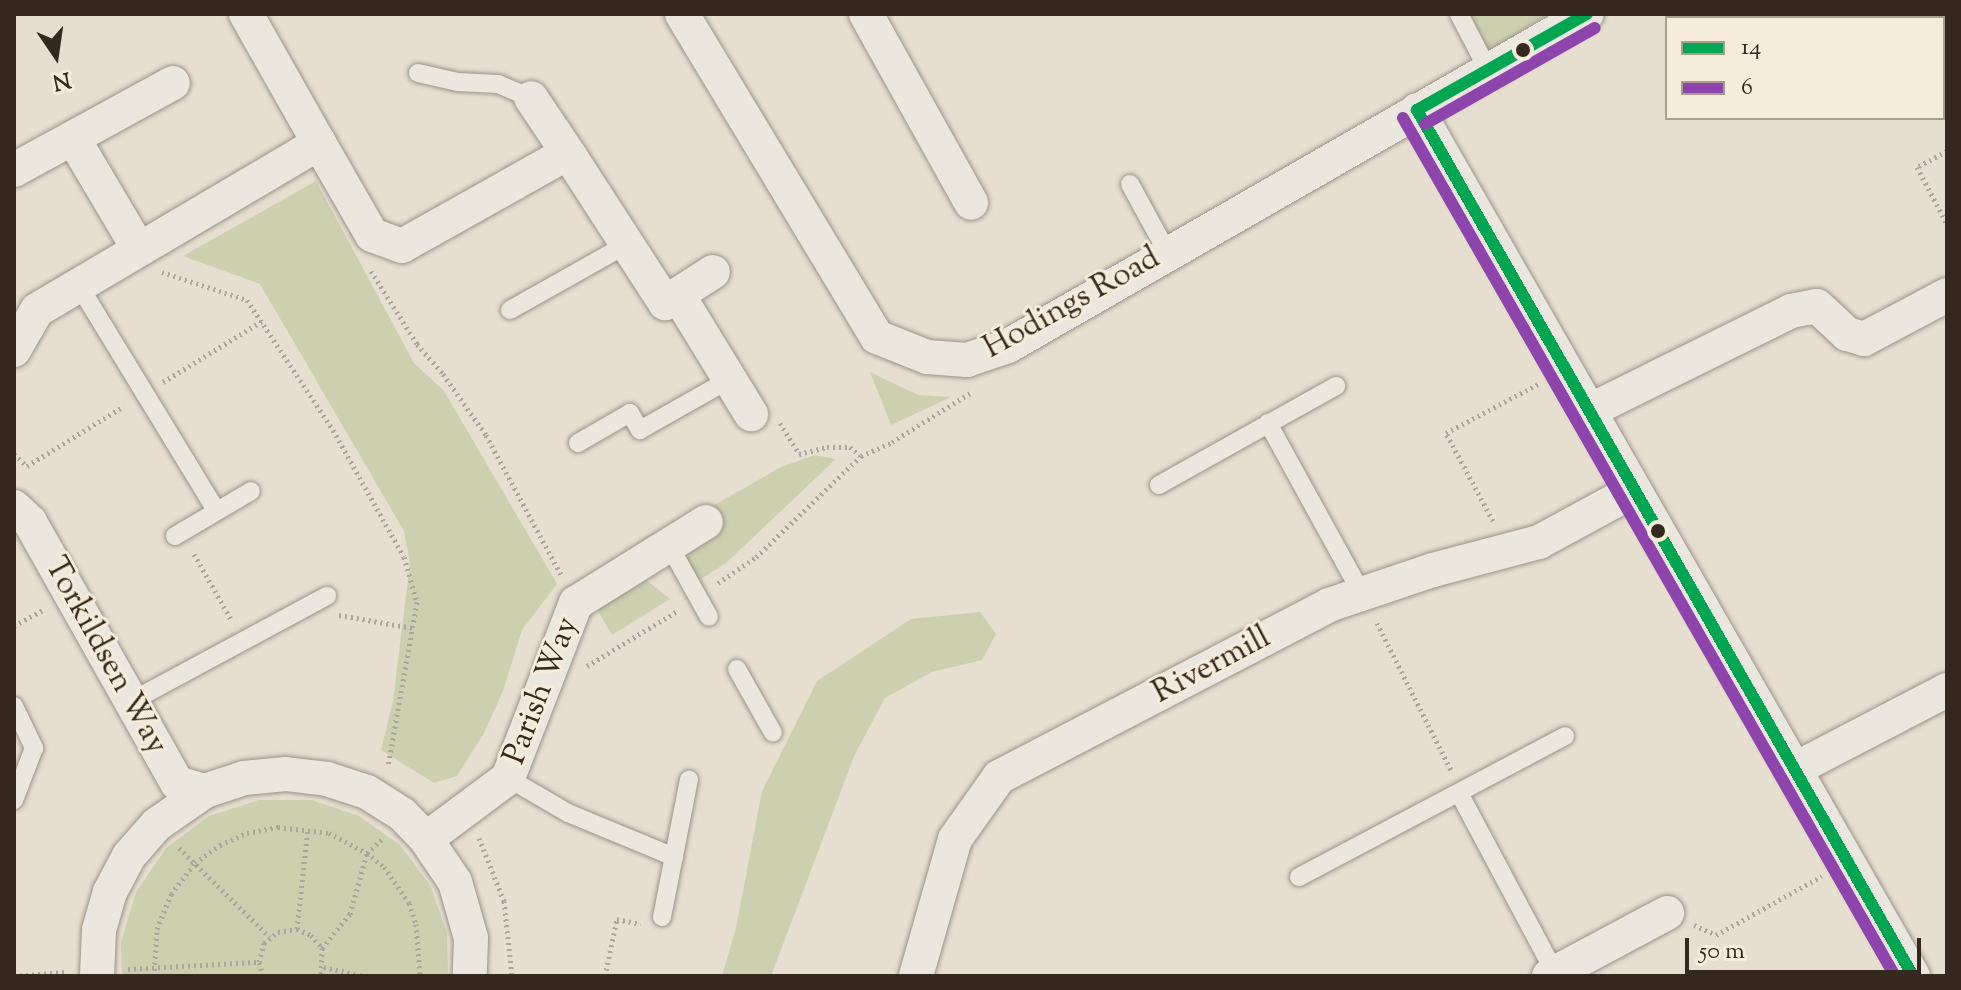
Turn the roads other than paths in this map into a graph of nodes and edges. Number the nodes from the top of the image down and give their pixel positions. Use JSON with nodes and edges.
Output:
{"nodes":[{"id":1,"x":246,"y":14,"type":"edge"},
{"id":2,"x":682,"y":14,"type":"edge"},
{"id":3,"x":866,"y":14,"type":"edge"},
{"id":4,"x":1459,"y":14,"type":"edge"},
{"id":5,"x":1587,"y":14,"type":"edge"},
{"id":6,"x":1488,"y":70,"type":"junction"},
{"id":7,"x":418,"y":73,"type":"dead end"},
{"id":8,"x":173,"y":83,"type":"dead end"},
{"id":9,"x":531,"y":98,"type":"joint"},
{"id":10,"x":1417,"y":110,"type":"junction"},
{"id":11,"x":73,"y":138,"type":"junction"},
{"id":12,"x":319,"y":143,"type":"junction"},
{"id":13,"x":568,"y":153,"type":"junction"},
{"id":14,"x":14,"y":170,"type":"edge"},
{"id":15,"x":1130,"y":184,"type":"dead end"},
{"id":16,"x":971,"y":203,"type":"dead end"},
{"id":17,"x":627,"y":244,"type":"junction"},
{"id":18,"x":1167,"y":252,"type":"junction"},
{"id":19,"x":146,"y":259,"type":"junction"},
{"id":20,"x":713,"y":272,"type":"dead end"},
{"id":21,"x":78,"y":284,"type":"junction"},
{"id":22,"x":678,"y":295,"type":"junction"},
{"id":23,"x":1947,"y":295,"type":"edge"},
{"id":24,"x":510,"y":310,"type":"dead end"},
{"id":25,"x":14,"y":350,"type":"edge"},
{"id":26,"x":730,"y":379,"type":"junction"},
{"id":27,"x":1336,"y":386,"type":"dead end"},
{"id":28,"x":1589,"y":411,"type":"junction"},
{"id":29,"x":751,"y":414,"type":"road end"},
{"id":30,"x":1268,"y":423,"type":"junction"},
{"id":31,"x":578,"y":443,"type":"dead end"},
{"id":32,"x":1159,"y":485,"type":"dead end"},
{"id":33,"x":251,"y":491,"type":"dead end"},
{"id":34,"x":1633,"y":491,"type":"junction"},
{"id":35,"x":14,"y":507,"type":"edge"},
{"id":36,"x":216,"y":510,"type":"junction"},
{"id":37,"x":706,"y":522,"type":"dead end"},
{"id":38,"x":178,"y":534,"type":"road end"},
{"id":39,"x":669,"y":545,"type":"junction"},
{"id":40,"x":1362,"y":594,"type":"junction"},
{"id":41,"x":327,"y":596,"type":"dead end"},
{"id":42,"x":709,"y":617,"type":"dead end"},
{"id":43,"x":737,"y":669,"type":"dead end"},
{"id":44,"x":1947,"y":690,"type":"edge"},
{"id":45,"x":130,"y":702,"type":"junction"},
{"id":46,"x":14,"y":706,"type":"edge"},
{"id":47,"x":773,"y":733,"type":"dead end"},
{"id":48,"x":1565,"y":736,"type":"dead end"},
{"id":49,"x":1797,"y":768,"type":"junction"},
{"id":50,"x":508,"y":778,"type":"junction"},
{"id":51,"x":689,"y":780,"type":"dead end"},
{"id":52,"x":205,"y":791,"type":"junction"},
{"id":53,"x":1460,"y":792,"type":"junction"},
{"id":54,"x":14,"y":800,"type":"edge"},
{"id":55,"x":426,"y":839,"type":"junction"},
{"id":56,"x":674,"y":857,"type":"junction"},
{"id":57,"x":1299,"y":877,"type":"dead end"},
{"id":58,"x":1667,"y":913,"type":"road end"},
{"id":59,"x":662,"y":917,"type":"road end"},
{"id":60,"x":97,"y":973,"type":"edge"},
{"id":61,"x":1552,"y":974,"type":"edge"},
{"id":62,"x":470,"y":976,"type":"edge"},
{"id":63,"x":916,"y":976,"type":"edge"},
{"id":64,"x":1913,"y":976,"type":"edge"}],
"edges":[{"from":1,"to":12,"type":"street"},
{"from":2,"to":18,"type":"street","name":"Hodings Road"},
{"from":3,"to":16,"type":"street"},
{"from":4,"to":6,"type":"lane"},
{"from":5,"to":6,"type":"street","name":"Hodings Road"},
{"from":6,"to":10,"type":"street","name":"Hodings Road"},
{"from":7,"to":9,"type":"lane"},
{"from":8,"to":11,"type":"street"},
{"from":9,"to":13,"type":"street"},
{"from":10,"to":18,"type":"street","name":"Hodings Road"},
{"from":10,"to":28,"type":"street"},
{"from":11,"to":14,"type":"street"},
{"from":11,"to":19,"type":"street"},
{"from":12,"to":13,"type":"street"},
{"from":12,"to":19,"type":"street"},
{"from":13,"to":17,"type":"street"},
{"from":15,"to":18,"type":"lane"},
{"from":17,"to":22,"type":"street"},
{"from":17,"to":24,"type":"lane"},
{"from":19,"to":21,"type":"street"},
{"from":20,"to":22,"type":"street"},
{"from":21,"to":25,"type":"street"},
{"from":21,"to":36,"type":"lane"},
{"from":22,"to":26,"type":"street"},
{"from":23,"to":28,"type":"street"},
{"from":26,"to":29,"type":"street"},
{"from":26,"to":31,"type":"lane"},
{"from":27,"to":30,"type":"lane"},
{"from":28,"to":34,"type":"street"},
{"from":30,"to":32,"type":"lane"},
{"from":30,"to":40,"type":"lane"},
{"from":33,"to":36,"type":"lane"},
{"from":34,"to":40,"type":"street","name":"Rivermill"},
{"from":34,"to":49,"type":"street"},
{"from":35,"to":45,"type":"street","name":"Torkildsen Way"},
{"from":36,"to":38,"type":"lane"},
{"from":37,"to":39,"type":"street","name":"Parish Way"},
{"from":39,"to":42,"type":"lane"},
{"from":39,"to":50,"type":"street","name":"Parish Way"},
{"from":40,"to":63,"type":"street","name":"Rivermill"},
{"from":41,"to":45,"type":"lane"},
{"from":43,"to":47,"type":"lane"},
{"from":44,"to":49,"type":"street"},
{"from":45,"to":52,"type":"street","name":"Torkildsen Way"},
{"from":46,"to":54,"type":"lane"},
{"from":48,"to":53,"type":"lane"},
{"from":49,"to":64,"type":"street"},
{"from":50,"to":55,"type":"street","name":"Parish Way"},
{"from":50,"to":56,"type":"lane"},
{"from":51,"to":56,"type":"lane"},
{"from":52,"to":55,"type":"street"},
{"from":52,"to":60,"type":"street"},
{"from":53,"to":57,"type":"lane"},
{"from":53,"to":61,"type":"lane"},
{"from":55,"to":62,"type":"street"},
{"from":56,"to":59,"type":"lane"},
{"from":58,"to":61,"type":"street"}]}
